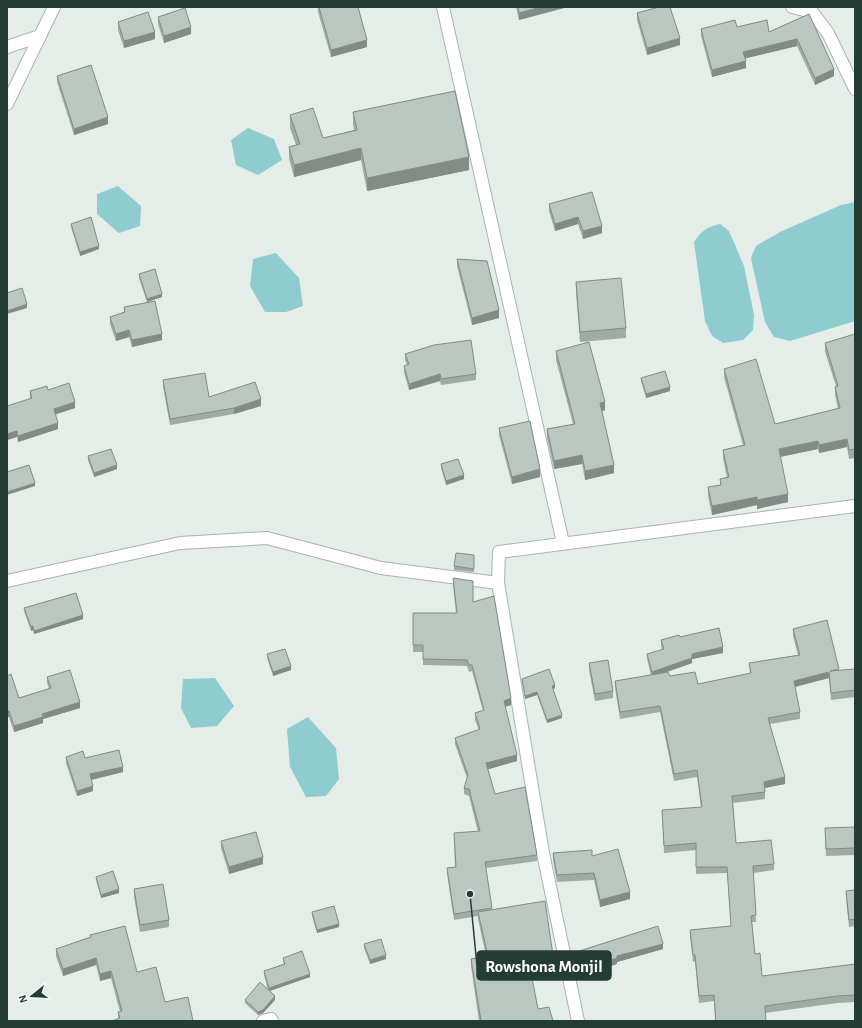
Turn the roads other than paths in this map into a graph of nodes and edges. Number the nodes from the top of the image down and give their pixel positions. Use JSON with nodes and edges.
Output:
{"nodes":[{"id":1,"x":54,"y":7,"type":"edge"},
{"id":2,"x":443,"y":7,"type":"edge"},
{"id":3,"x":792,"y":7,"type":"edge"},
{"id":4,"x":40,"y":36,"type":"junction"},
{"id":5,"x":7,"y":47,"type":"edge"},
{"id":6,"x":855,"y":88,"type":"edge"},
{"id":7,"x":7,"y":104,"type":"edge"},
{"id":8,"x":855,"y":506,"type":"edge"},
{"id":9,"x":563,"y":543,"type":"junction"},
{"id":10,"x":7,"y":581,"type":"edge"},
{"id":11,"x":498,"y":582,"type":"junction"},
{"id":12,"x":263,"y":1021,"type":"edge"},
{"id":13,"x":272,"y":1021,"type":"edge"},
{"id":14,"x":578,"y":1021,"type":"edge"}],
"edges":[{"from":1,"to":4,"type":"street"},
{"from":2,"to":9,"type":"street"},
{"from":3,"to":6,"type":"street"},
{"from":4,"to":5,"type":"street"},
{"from":4,"to":7,"type":"street"},
{"from":8,"to":9,"type":"street"},
{"from":9,"to":11,"type":"street"},
{"from":10,"to":11,"type":"street"},
{"from":11,"to":14,"type":"street"},
{"from":12,"to":13,"type":"street"}]}
